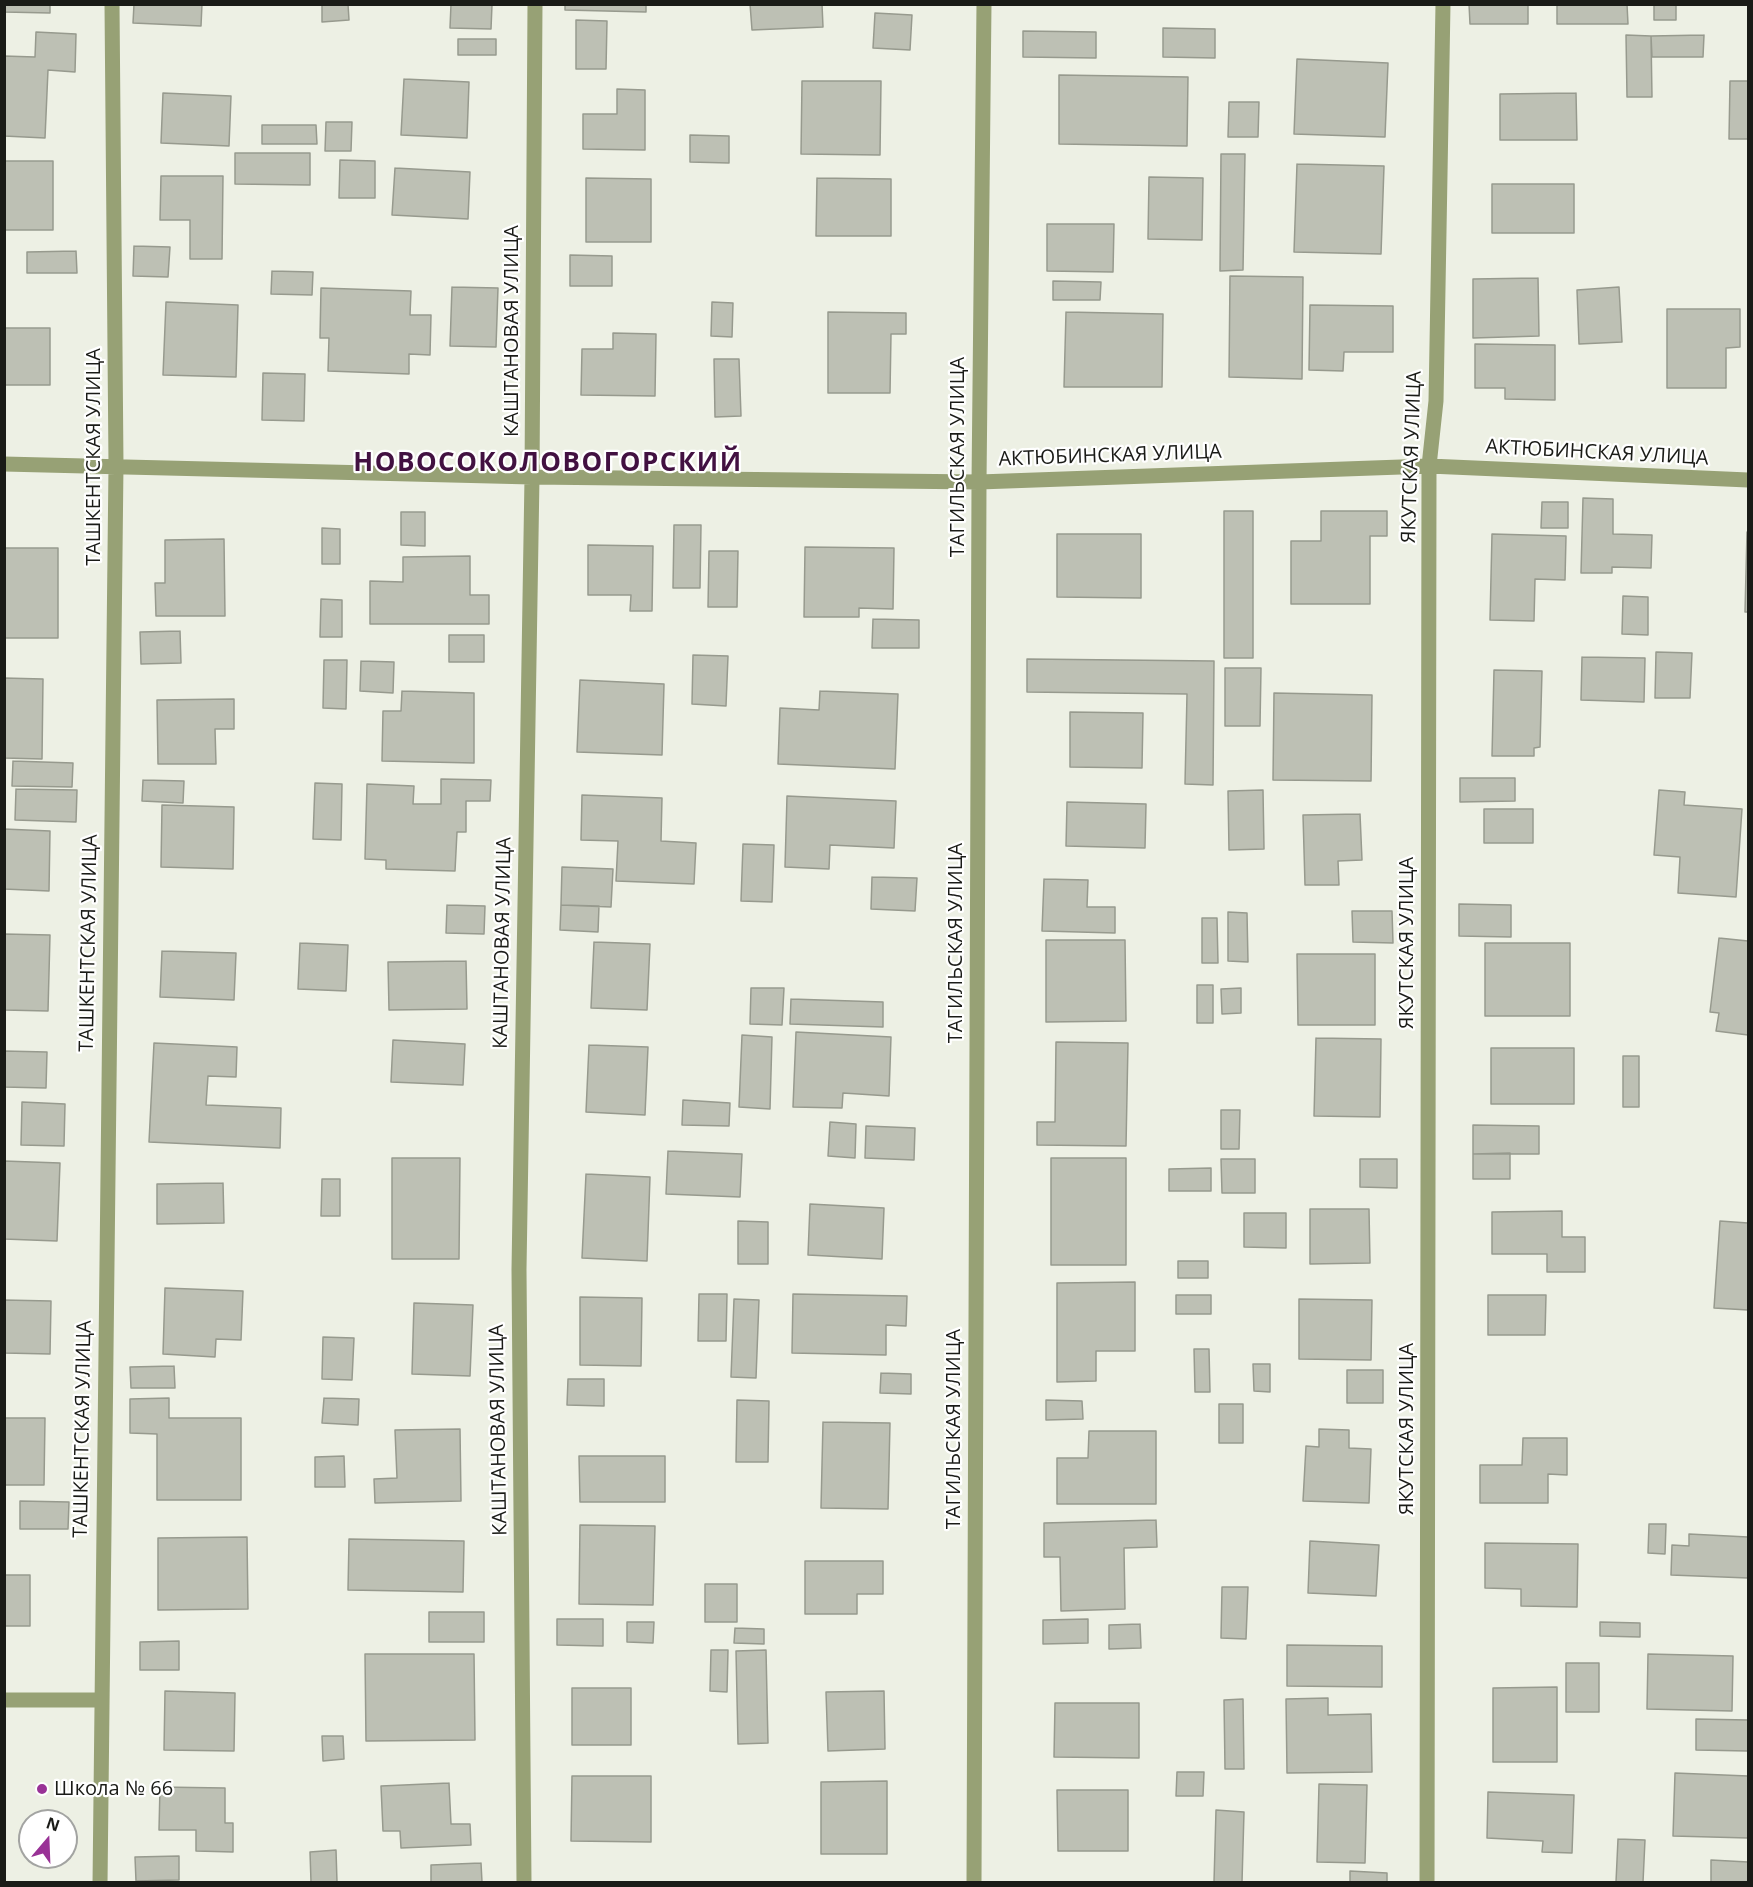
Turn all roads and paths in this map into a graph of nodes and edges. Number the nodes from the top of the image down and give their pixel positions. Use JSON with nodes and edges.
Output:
{"nodes":[{"id":1,"x":112,"y":4,"type":"edge"},
{"id":2,"x":535,"y":4,"type":"edge"},
{"id":3,"x":984,"y":4,"type":"edge"},
{"id":4,"x":1443,"y":4,"type":"edge"},
{"id":5,"x":4,"y":464,"type":"edge"},
{"id":6,"x":116,"y":465,"type":"junction"},
{"id":7,"x":1429,"y":466,"type":"junction"},
{"id":8,"x":532,"y":477,"type":"junction"},
{"id":9,"x":1749,"y":480,"type":"edge"},
{"id":10,"x":979,"y":482,"type":"junction"},
{"id":11,"x":4,"y":1700,"type":"edge"},
{"id":12,"x":101,"y":1701,"type":"junction"},
{"id":13,"x":100,"y":1882,"type":"edge"},
{"id":14,"x":524,"y":1882,"type":"edge"},
{"id":15,"x":974,"y":1882,"type":"edge"},
{"id":16,"x":1427,"y":1882,"type":"edge"}],
"edges":[{"from":1,"to":6,"type":"street","name":"ТАШКЕНТСКАЯ УЛИЦА"},
{"from":2,"to":8,"type":"street","name":"КАШТАНОВАЯ УЛИЦА"},
{"from":3,"to":10,"type":"street","name":"ТАГИЛЬСКАЯ УЛИЦА"},
{"from":4,"to":7,"type":"street","name":"ЯКУТСКАЯ УЛИЦА"},
{"from":5,"to":6,"type":"street","name":"АКТЮБИНСКАЯ УЛИЦА"},
{"from":6,"to":8,"type":"street","name":"АКТЮБИНСКАЯ УЛИЦА"},
{"from":6,"to":12,"type":"street","name":"ТАШКЕНТСКАЯ УЛИЦА"},
{"from":7,"to":9,"type":"street","name":"АКТЮБИНСКАЯ УЛИЦА"},
{"from":7,"to":10,"type":"street","name":"АКТЮБИНСКАЯ УЛИЦА"},
{"from":7,"to":16,"type":"street","name":"ЯКУТСКАЯ УЛИЦА"},
{"from":8,"to":10,"type":"street","name":"АКТЮБИНСКАЯ УЛИЦА"},
{"from":8,"to":14,"type":"street","name":"КАШТАНОВАЯ УЛИЦА"},
{"from":10,"to":15,"type":"street","name":"ТАГИЛЬСКАЯ УЛИЦА"},
{"from":11,"to":12,"type":"street"},
{"from":12,"to":13,"type":"street","name":"ТАШКЕНТСКАЯ УЛИЦА"}]}
